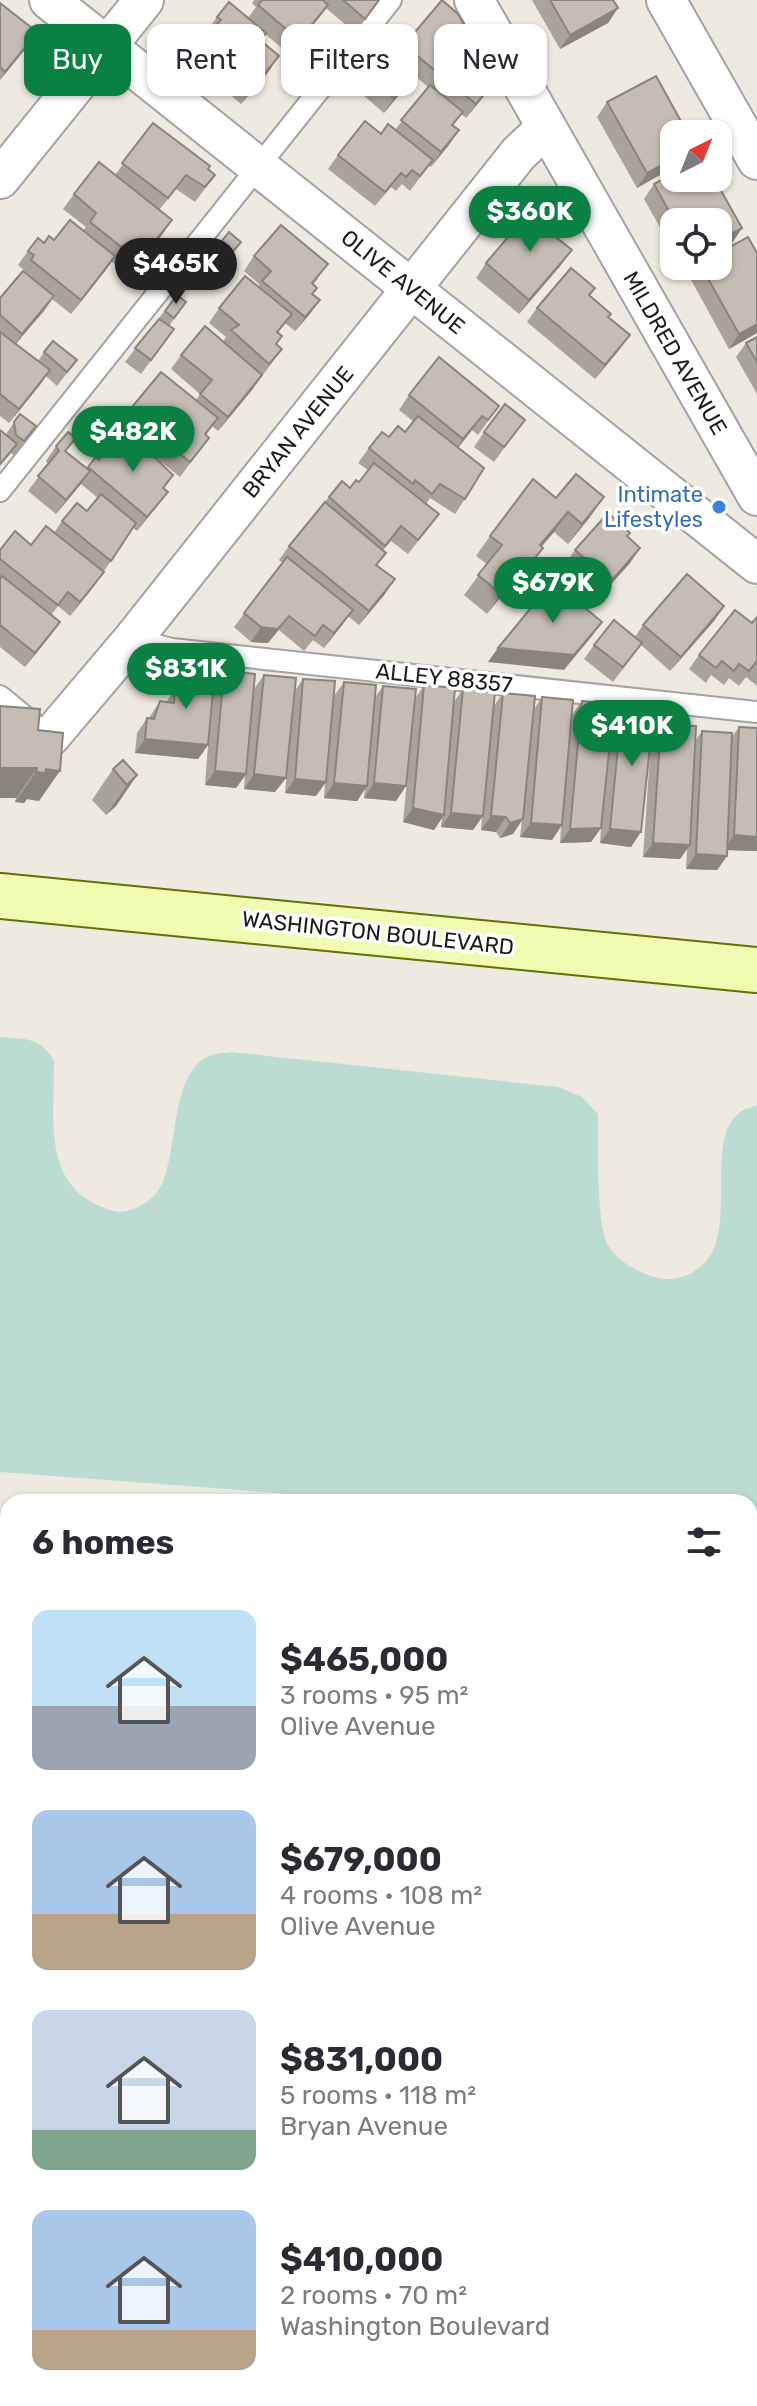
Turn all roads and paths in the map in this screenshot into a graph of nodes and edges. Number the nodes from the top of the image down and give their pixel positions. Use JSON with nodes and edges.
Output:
{"nodes":[{"id":1,"x":49,"y":0,"type":"edge"},
{"id":2,"x":144,"y":0,"type":"edge"},
{"id":3,"x":391,"y":0,"type":"edge"},
{"id":4,"x":474,"y":0,"type":"edge"},
{"id":5,"x":666,"y":0,"type":"edge"},
{"id":6,"x":79,"y":24,"type":"edge"},
{"id":7,"x":125,"y":24,"type":"edge"},
{"id":8,"x":131,"y":65,"type":"edge"},
{"id":9,"x":67,"y":96,"type":"edge"},
{"id":10,"x":546,"y":128,"type":"junction"},
{"id":11,"x":757,"y":160,"type":"edge"},
{"id":12,"x":257,"y":166,"type":"junction"},
{"id":13,"x":0,"y":179,"type":"edge"},
{"id":14,"x":413,"y":290,"type":"junction"},
{"id":15,"x":0,"y":491,"type":"edge"},
{"id":16,"x":757,"y":496,"type":"edge"},
{"id":17,"x":757,"y":564,"type":"edge"},
{"id":18,"x":133,"y":639,"type":"junction"},
{"id":19,"x":0,"y":696,"type":"edge"},
{"id":20,"x":757,"y":712,"type":"edge"},
{"id":21,"x":50,"y":737,"type":"joint"},
{"id":22,"x":0,"y":896,"type":"edge"},
{"id":23,"x":757,"y":970,"type":"edge"}],
"edges":[{"from":1,"to":6,"type":"street","name":"OLIVE AVENUE"},
{"from":2,"to":7,"type":"street"},
{"from":3,"to":12,"type":"lane"},
{"from":4,"to":10,"type":"street","name":"MILDRED AVENUE"},
{"from":5,"to":11,"type":"street"},
{"from":8,"to":12,"type":"street","name":"OLIVE AVENUE"},
{"from":9,"to":13,"type":"street"},
{"from":10,"to":14,"type":"street","name":"BRYAN AVENUE"},
{"from":10,"to":16,"type":"street","name":"MILDRED AVENUE"},
{"from":12,"to":14,"type":"street","name":"OLIVE AVENUE"},
{"from":12,"to":15,"type":"lane"},
{"from":14,"to":17,"type":"street","name":"OLIVE AVENUE"},
{"from":14,"to":18,"type":"street","name":"BRYAN AVENUE"},
{"from":18,"to":20,"type":"lane","name":"ALLEY 88357"},
{"from":18,"to":21,"type":"street","name":"BRYAN AVENUE"},
{"from":19,"to":21,"type":"lane"},
{"from":22,"to":23,"type":"main road","name":"WASHINGTON BOULEVARD"}]}
